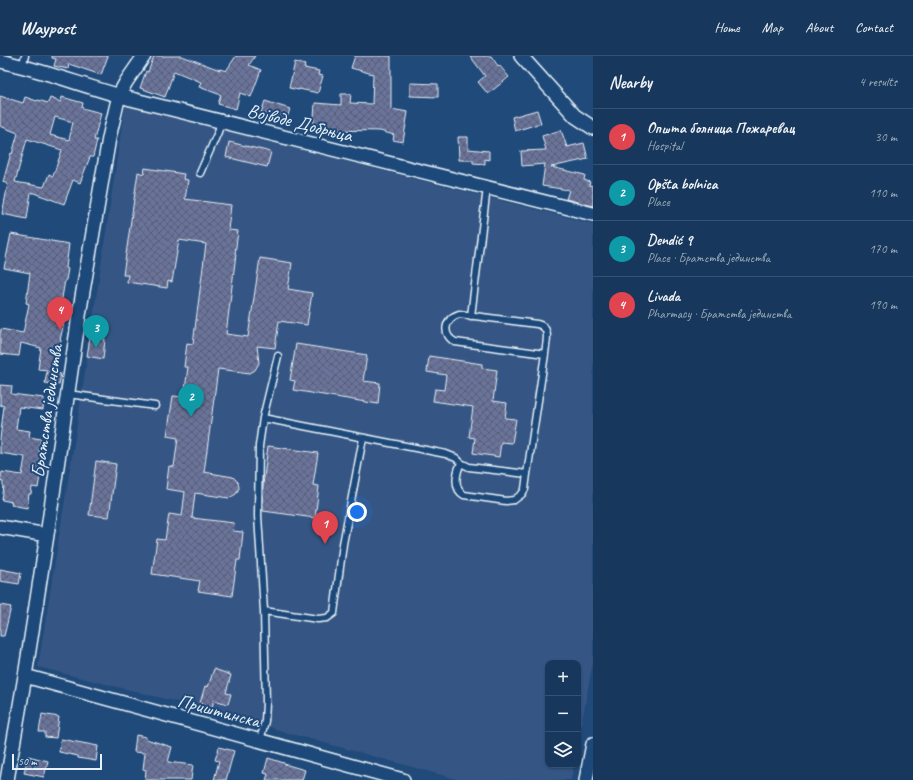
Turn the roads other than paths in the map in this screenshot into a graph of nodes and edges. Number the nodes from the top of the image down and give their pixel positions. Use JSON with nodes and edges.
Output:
{"nodes":[{"id":1,"x":144,"y":56,"type":"edge"},
{"id":2,"x":522,"y":56,"type":"edge"},
{"id":3,"x":0,"y":61,"type":"edge"},
{"id":4,"x":24,"y":61,"type":"edge"},
{"id":5,"x":119,"y":95,"type":"junction"},
{"id":6,"x":221,"y":122,"type":"junction"},
{"id":7,"x":593,"y":128,"type":"edge"},
{"id":8,"x":200,"y":173,"type":"dead end"},
{"id":9,"x":488,"y":188,"type":"junction"},
{"id":10,"x":593,"y":214,"type":"edge"},
{"id":11,"x":471,"y":316,"type":"junction"},
{"id":12,"x":545,"y":354,"type":"junction"},
{"id":13,"x":278,"y":356,"type":"dead end"},
{"id":14,"x":67,"y":394,"type":"junction"},
{"id":15,"x":155,"y":406,"type":"dead end"},
{"id":16,"x":263,"y":418,"type":"junction"},
{"id":17,"x":363,"y":438,"type":"junction"},
{"id":18,"x":461,"y":463,"type":"junction"},
{"id":19,"x":527,"y":474,"type":"junction"},
{"id":20,"x":0,"y":527,"type":"edge"},
{"id":21,"x":47,"y":535,"type":"junction"},
{"id":22,"x":264,"y":611,"type":"junction"},
{"id":23,"x":25,"y":676,"type":"junction"},
{"id":24,"x":260,"y":741,"type":"junction"},
{"id":25,"x":593,"y":744,"type":"edge"},
{"id":26,"x":7,"y":780,"type":"edge"},
{"id":27,"x":403,"y":780,"type":"edge"},
{"id":28,"x":586,"y":780,"type":"edge"}],
"edges":[{"from":1,"to":5,"type":"street","name":"Братства јединства"},
{"from":2,"to":7,"type":"street"},
{"from":3,"to":4,"type":"street","name":"Војводе Добрњца"},
{"from":4,"to":5,"type":"street","name":"Војводе Добрњца"},
{"from":5,"to":6,"type":"street","name":"Војводе Добрњца"},
{"from":5,"to":14,"type":"street","name":"Братства јединства"},
{"from":6,"to":8,"type":"lane"},
{"from":6,"to":9,"type":"street","name":"Војводе Добрњца"},
{"from":9,"to":10,"type":"street","name":"Војводе Добрњца"},
{"from":9,"to":11,"type":"lane"},
{"from":11,"to":12,"type":"lane"},
{"from":11,"to":12,"type":"lane"},
{"from":12,"to":19,"type":"lane"},
{"from":13,"to":16,"type":"lane"},
{"from":14,"to":15,"type":"lane"},
{"from":14,"to":21,"type":"street","name":"Братства јединства"},
{"from":16,"to":17,"type":"lane"},
{"from":16,"to":22,"type":"lane"},
{"from":17,"to":18,"type":"lane"},
{"from":17,"to":22,"type":"lane"},
{"from":18,"to":19,"type":"lane"},
{"from":18,"to":19,"type":"lane"},
{"from":20,"to":21,"type":"street"},
{"from":21,"to":23,"type":"street","name":"Братства јединства"},
{"from":22,"to":24,"type":"lane"},
{"from":23,"to":24,"type":"street","name":"Приштинска"},
{"from":23,"to":26,"type":"street","name":"Братства јединства"},
{"from":24,"to":27,"type":"street","name":"Приштинска"},
{"from":25,"to":28,"type":"street"}]}
